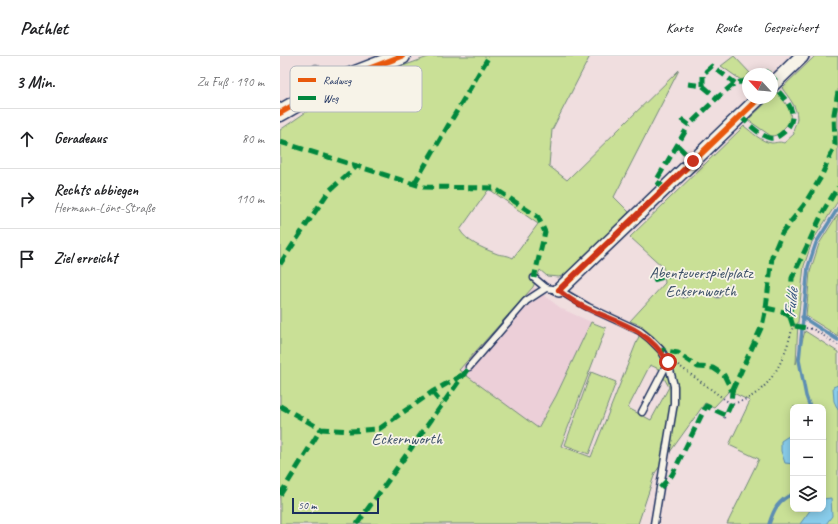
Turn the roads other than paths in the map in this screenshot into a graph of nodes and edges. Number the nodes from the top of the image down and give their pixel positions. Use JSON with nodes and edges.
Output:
{"nodes":[{"id":1,"x":402,"y":56,"type":"edge"},
{"id":2,"x":802,"y":56,"type":"edge"},
{"id":3,"x":376,"y":66,"type":"edge"},
{"id":4,"x":778,"y":79,"type":"edge"},
{"id":5,"x":753,"y":104,"type":"edge"},
{"id":6,"x":290,"y":107,"type":"edge"},
{"id":7,"x":280,"y":113,"type":"edge"},
{"id":8,"x":534,"y":278,"type":"dead end"},
{"id":9,"x":553,"y":289,"type":"junction"},
{"id":10,"x":668,"y":362,"type":"junction"},
{"id":11,"x":469,"y":367,"type":"dead end"},
{"id":12,"x":642,"y":412,"type":"dead end"},
{"id":13,"x":654,"y":524,"type":"edge"}],
"edges":[{"from":1,"to":3,"type":"street"},
{"from":2,"to":4,"type":"street"},
{"from":5,"to":9,"type":"street"},
{"from":6,"to":7,"type":"street"},
{"from":8,"to":9,"type":"lane"},
{"from":9,"to":10,"type":"lane"},
{"from":9,"to":11,"type":"lane"},
{"from":10,"to":12,"type":"lane"},
{"from":10,"to":13,"type":"lane"}]}
